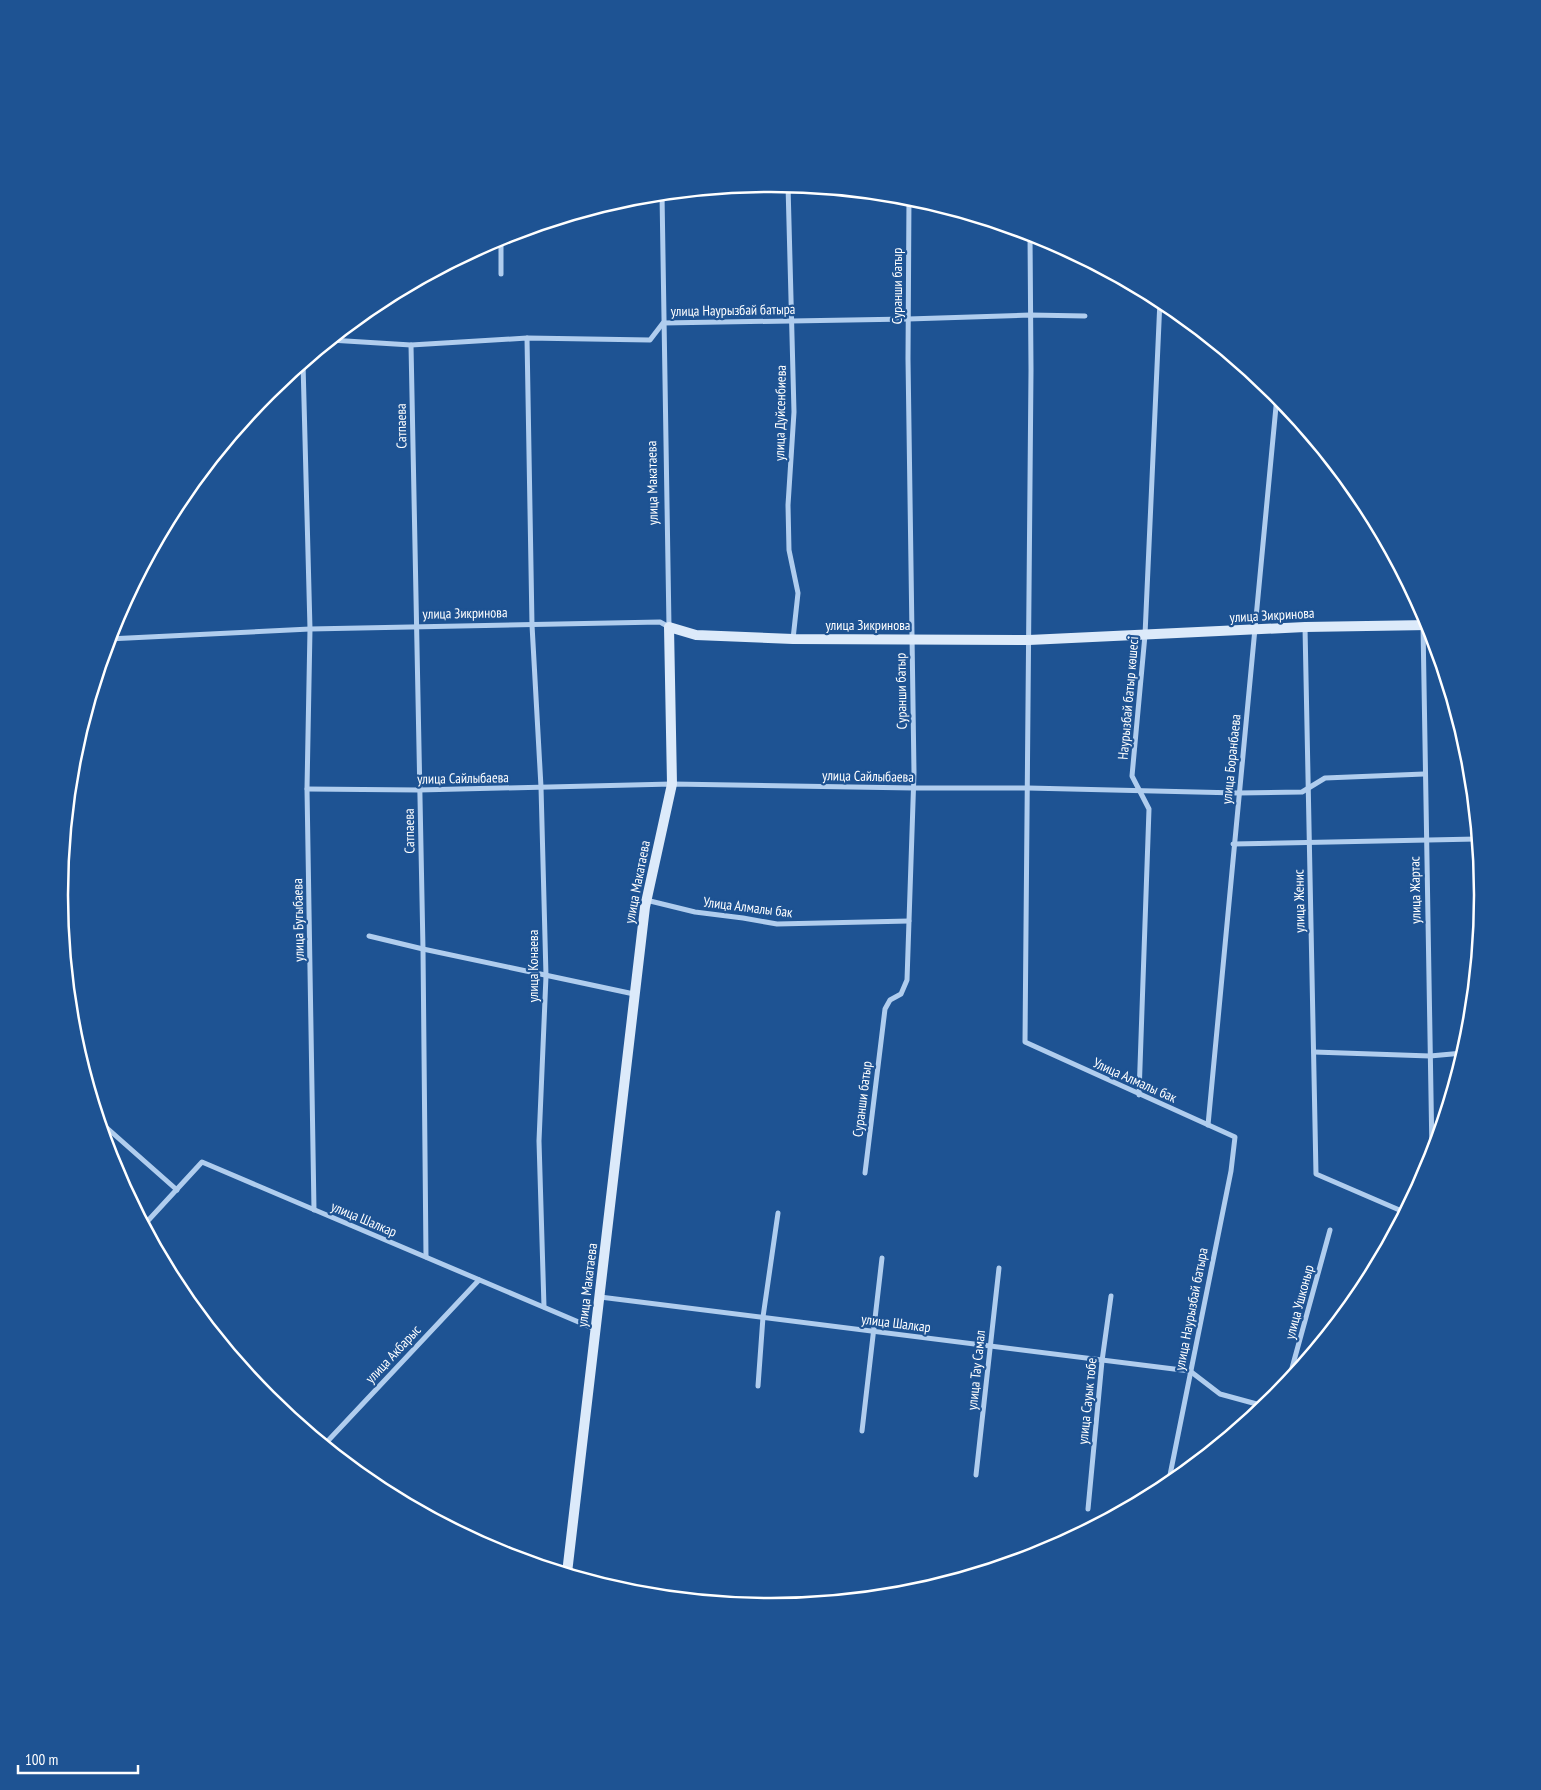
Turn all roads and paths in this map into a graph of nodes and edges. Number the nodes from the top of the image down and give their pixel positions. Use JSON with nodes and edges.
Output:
{"nodes":[{"id":1,"x":788,"y":193,"type":"edge"},
{"id":2,"x":662,"y":201,"type":"edge"},
{"id":3,"x":909,"y":206,"type":"edge"},
{"id":4,"x":1030,"y":242,"type":"edge"},
{"id":5,"x":501,"y":246,"type":"edge"},
{"id":6,"x":501,"y":274,"type":"dead end"},
{"id":7,"x":1160,"y":309,"type":"edge"},
{"id":8,"x":1030,"y":315,"type":"junction"},
{"id":9,"x":1085,"y":316,"type":"dead end"},
{"id":10,"x":908,"y":319,"type":"junction"},
{"id":11,"x":791,"y":320,"type":"junction"},
{"id":12,"x":663,"y":323,"type":"junction"},
{"id":13,"x":527,"y":338,"type":"junction"},
{"id":14,"x":339,"y":341,"type":"edge"},
{"id":15,"x":410,"y":345,"type":"junction"},
{"id":16,"x":302,"y":370,"type":"edge"},
{"id":17,"x":1276,"y":407,"type":"edge"},
{"id":18,"x":532,"y":625,"type":"junction"},
{"id":19,"x":1420,"y":625,"type":"edge"},
{"id":20,"x":415,"y":627,"type":"junction"},
{"id":21,"x":669,"y":627,"type":"junction"},
{"id":22,"x":1305,"y":627,"type":"junction"},
{"id":23,"x":310,"y":629,"type":"junction"},
{"id":24,"x":1255,"y":630,"type":"junction"},
{"id":25,"x":1145,"y":634,"type":"junction"},
{"id":26,"x":116,"y":639,"type":"edge"},
{"id":27,"x":793,"y":639,"type":"junction"},
{"id":28,"x":912,"y":639,"type":"junction"},
{"id":29,"x":1029,"y":640,"type":"junction"},
{"id":30,"x":1426,"y":642,"type":"edge"},
{"id":31,"x":1424,"y":774,"type":"junction"},
{"id":32,"x":672,"y":784,"type":"junction"},
{"id":33,"x":541,"y":787,"type":"junction"},
{"id":34,"x":913,"y":788,"type":"junction"},
{"id":35,"x":1028,"y":788,"type":"junction"},
{"id":36,"x":307,"y":789,"type":"junction"},
{"id":37,"x":1308,"y":789,"type":"junction"},
{"id":38,"x":419,"y":790,"type":"junction"},
{"id":39,"x":1139,"y":790,"type":"junction"},
{"id":40,"x":1238,"y":793,"type":"junction"},
{"id":41,"x":1426,"y":839,"type":"junction"},
{"id":42,"x":1471,"y":839,"type":"edge"},
{"id":43,"x":1309,"y":842,"type":"junction"},
{"id":44,"x":1234,"y":844,"type":"junction"},
{"id":45,"x":646,"y":900,"type":"junction"},
{"id":46,"x":909,"y":921,"type":"junction"},
{"id":47,"x":369,"y":936,"type":"dead end"},
{"id":48,"x":422,"y":949,"type":"junction"},
{"id":49,"x":546,"y":976,"type":"junction"},
{"id":50,"x":634,"y":994,"type":"junction"},
{"id":51,"x":1314,"y":1052,"type":"junction"},
{"id":52,"x":1455,"y":1054,"type":"edge"},
{"id":53,"x":1430,"y":1056,"type":"junction"},
{"id":54,"x":1139,"y":1095,"type":"junction"},
{"id":55,"x":1208,"y":1125,"type":"junction"},
{"id":56,"x":108,"y":1129,"type":"edge"},
{"id":57,"x":1432,"y":1133,"type":"edge"},
{"id":58,"x":1235,"y":1137,"type":"joint"},
{"id":59,"x":865,"y":1173,"type":"dead end"},
{"id":60,"x":177,"y":1190,"type":"junction"},
{"id":61,"x":314,"y":1210,"type":"junction"},
{"id":62,"x":1399,"y":1210,"type":"edge"},
{"id":63,"x":778,"y":1214,"type":"dead end"},
{"id":64,"x":148,"y":1221,"type":"edge"},
{"id":65,"x":1330,"y":1230,"type":"dead end"},
{"id":66,"x":426,"y":1257,"type":"junction"},
{"id":67,"x":882,"y":1258,"type":"dead end"},
{"id":68,"x":999,"y":1268,"type":"dead end"},
{"id":69,"x":478,"y":1280,"type":"junction"},
{"id":70,"x":599,"y":1296,"type":"junction"},
{"id":71,"x":1111,"y":1296,"type":"dead end"},
{"id":72,"x":544,"y":1307,"type":"junction"},
{"id":73,"x":763,"y":1318,"type":"junction"},
{"id":74,"x":595,"y":1329,"type":"junction"},
{"id":75,"x":874,"y":1332,"type":"junction"},
{"id":76,"x":989,"y":1346,"type":"junction"},
{"id":77,"x":1102,"y":1361,"type":"junction"},
{"id":78,"x":1293,"y":1366,"type":"edge"},
{"id":79,"x":1190,"y":1371,"type":"junction"},
{"id":80,"x":758,"y":1386,"type":"dead end"},
{"id":81,"x":1256,"y":1404,"type":"edge"},
{"id":82,"x":862,"y":1431,"type":"dead end"},
{"id":83,"x":328,"y":1441,"type":"edge"},
{"id":84,"x":1170,"y":1473,"type":"edge"},
{"id":85,"x":976,"y":1475,"type":"dead end"},
{"id":86,"x":1088,"y":1509,"type":"dead end"},
{"id":87,"x":568,"y":1568,"type":"edge"}],
"edges":[{"from":1,"to":11,"type":"street","name":"улица Дуйсенбиева"},
{"from":2,"to":12,"type":"street","name":"улица Макатаева"},
{"from":3,"to":10,"type":"street","name":"Суранши батыр"},
{"from":4,"to":8,"type":"street"},
{"from":5,"to":6,"type":"street"},
{"from":7,"to":25,"type":"street","name":"Наурызбай батыр көшесі"},
{"from":8,"to":9,"type":"street","name":"улица Наурызбай батыра"},
{"from":8,"to":10,"type":"street","name":"улица Наурызбай батыра"},
{"from":8,"to":29,"type":"street"},
{"from":10,"to":11,"type":"street","name":"улица Наурызбай батыра"},
{"from":10,"to":28,"type":"street","name":"Суранши батыр"},
{"from":11,"to":12,"type":"street","name":"улица Наурызбай батыра"},
{"from":11,"to":27,"type":"street","name":"улица Дуйсенбиева"},
{"from":12,"to":13,"type":"street","name":"улица Наурызбай батыра"},
{"from":12,"to":21,"type":"street","name":"улица Макатаева"},
{"from":13,"to":15,"type":"street","name":"улица Наурызбай батыра"},
{"from":13,"to":18,"type":"street","name":"улица Конаева"},
{"from":14,"to":15,"type":"street","name":"улица Наурызбай батыра"},
{"from":15,"to":20,"type":"street","name":"Сатпаева"},
{"from":16,"to":23,"type":"street","name":"улица Бугыбаева"},
{"from":17,"to":24,"type":"street","name":"улица Боранбаева"},
{"from":18,"to":20,"type":"street","name":"улица Зикринова"},
{"from":18,"to":21,"type":"street","name":"улица Зикринова"},
{"from":18,"to":33,"type":"street","name":"улица Конаева"},
{"from":19,"to":22,"type":"street","name":"улица Зикринова"},
{"from":20,"to":23,"type":"street","name":"улица Зикринова"},
{"from":20,"to":38,"type":"street","name":"Сатпаева"},
{"from":21,"to":27,"type":"street","name":"улица Зикринова"},
{"from":21,"to":32,"type":"street","name":"улица Макатаева"},
{"from":22,"to":24,"type":"street","name":"улица Зикринова"},
{"from":22,"to":37,"type":"street","name":"улица Женис"},
{"from":23,"to":26,"type":"street","name":"улица Зикринова"},
{"from":23,"to":36,"type":"street","name":"улица Бугыбаева"},
{"from":24,"to":25,"type":"street","name":"улица Зикринова"},
{"from":24,"to":40,"type":"street","name":"улица Боранбаева"},
{"from":25,"to":29,"type":"street","name":"улица Зикринова"},
{"from":25,"to":39,"type":"street","name":"Наурызбай батыр көшесі"},
{"from":27,"to":28,"type":"street","name":"улица Зикринова"},
{"from":28,"to":29,"type":"street","name":"улица Зикринова"},
{"from":28,"to":34,"type":"street","name":"Суранши батыр"},
{"from":29,"to":35,"type":"street"},
{"from":30,"to":31,"type":"street","name":"улица Жартас"},
{"from":31,"to":37,"type":"street","name":"улица Сайлыбаева"},
{"from":31,"to":41,"type":"street","name":"улица Жартас"},
{"from":32,"to":33,"type":"street","name":"улица Сайлыбаева"},
{"from":32,"to":34,"type":"street","name":"улица Сайлыбаева"},
{"from":32,"to":45,"type":"street","name":"улица Макатаева"},
{"from":33,"to":38,"type":"street","name":"улица Сайлыбаева"},
{"from":33,"to":49,"type":"street","name":"улица Конаева"},
{"from":34,"to":35,"type":"street","name":"улица Сайлыбаева"},
{"from":34,"to":46,"type":"street","name":"Суранши батыр"},
{"from":35,"to":39,"type":"street","name":"улица Сайлыбаева"},
{"from":35,"to":54,"type":"street","name":"Улица Алмалы бак"},
{"from":36,"to":38,"type":"street","name":"улица Сайлыбаева"},
{"from":36,"to":61,"type":"street","name":"улица Бугыбаева"},
{"from":37,"to":40,"type":"street","name":"улица Сайлыбаева"},
{"from":37,"to":43,"type":"street","name":"улица Женис"},
{"from":38,"to":48,"type":"street","name":"Сатпаева"},
{"from":39,"to":40,"type":"street","name":"улица Сайлыбаева"},
{"from":39,"to":54,"type":"street","name":"Наурызбай батыр көшесі"},
{"from":40,"to":44,"type":"street","name":"улица Боранбаева"},
{"from":41,"to":42,"type":"street"},
{"from":41,"to":43,"type":"street"},
{"from":41,"to":53,"type":"street","name":"улица Жартас"},
{"from":43,"to":44,"type":"street"},
{"from":43,"to":51,"type":"street","name":"улица Женис"},
{"from":44,"to":55,"type":"street","name":"улица Боранбаева"},
{"from":45,"to":46,"type":"street","name":"Улица Алмалы бак"},
{"from":45,"to":50,"type":"street","name":"улица Макатаева"},
{"from":46,"to":59,"type":"street","name":"Суранши батыр"},
{"from":47,"to":48,"type":"street"},
{"from":48,"to":49,"type":"street"},
{"from":48,"to":66,"type":"street","name":"Сатпаева"},
{"from":49,"to":50,"type":"street"},
{"from":49,"to":72,"type":"street","name":"улица Конаева"},
{"from":50,"to":70,"type":"street","name":"улица Макатаева"},
{"from":51,"to":53,"type":"street"},
{"from":51,"to":62,"type":"street","name":"улица Женис"},
{"from":52,"to":53,"type":"street"},
{"from":53,"to":57,"type":"street","name":"улица Жартас"},
{"from":54,"to":55,"type":"street","name":"Улица Алмалы бак"},
{"from":55,"to":58,"type":"street","name":"Улица Алмалы бак"},
{"from":56,"to":60,"type":"street"},
{"from":58,"to":79,"type":"street","name":"улица Наурызбай батыра"},
{"from":60,"to":61,"type":"street","name":"улица Шалкар"},
{"from":60,"to":64,"type":"street","name":"улица Шалкар"},
{"from":61,"to":66,"type":"street","name":"улица Шалкар"},
{"from":63,"to":73,"type":"street"},
{"from":65,"to":78,"type":"street","name":"улица Ушконыр"},
{"from":66,"to":69,"type":"street","name":"улица Шалкар"},
{"from":67,"to":75,"type":"street"},
{"from":68,"to":76,"type":"street","name":"улица Тау Самал"},
{"from":69,"to":72,"type":"street","name":"улица Шалкар"},
{"from":69,"to":83,"type":"street","name":"улица Акбарыс"},
{"from":70,"to":73,"type":"street","name":"улица Шалкар"},
{"from":70,"to":74,"type":"street","name":"улица Макатаева"},
{"from":71,"to":77,"type":"street","name":"улица Сауык тобе"},
{"from":72,"to":74,"type":"street","name":"улица Шалкар"},
{"from":73,"to":75,"type":"street","name":"улица Шалкар"},
{"from":73,"to":80,"type":"street"},
{"from":74,"to":87,"type":"street","name":"улица Макатаева"},
{"from":75,"to":76,"type":"street","name":"улица Шалкар"},
{"from":75,"to":82,"type":"street"},
{"from":76,"to":77,"type":"street","name":"улица Шалкар"},
{"from":76,"to":85,"type":"street","name":"улица Тау Самал"},
{"from":77,"to":79,"type":"street","name":"улица Шалкар"},
{"from":77,"to":86,"type":"street","name":"улица Сауык тобе"},
{"from":79,"to":81,"type":"street"},
{"from":79,"to":84,"type":"street","name":"улица Наурызбай батыра"}]}
